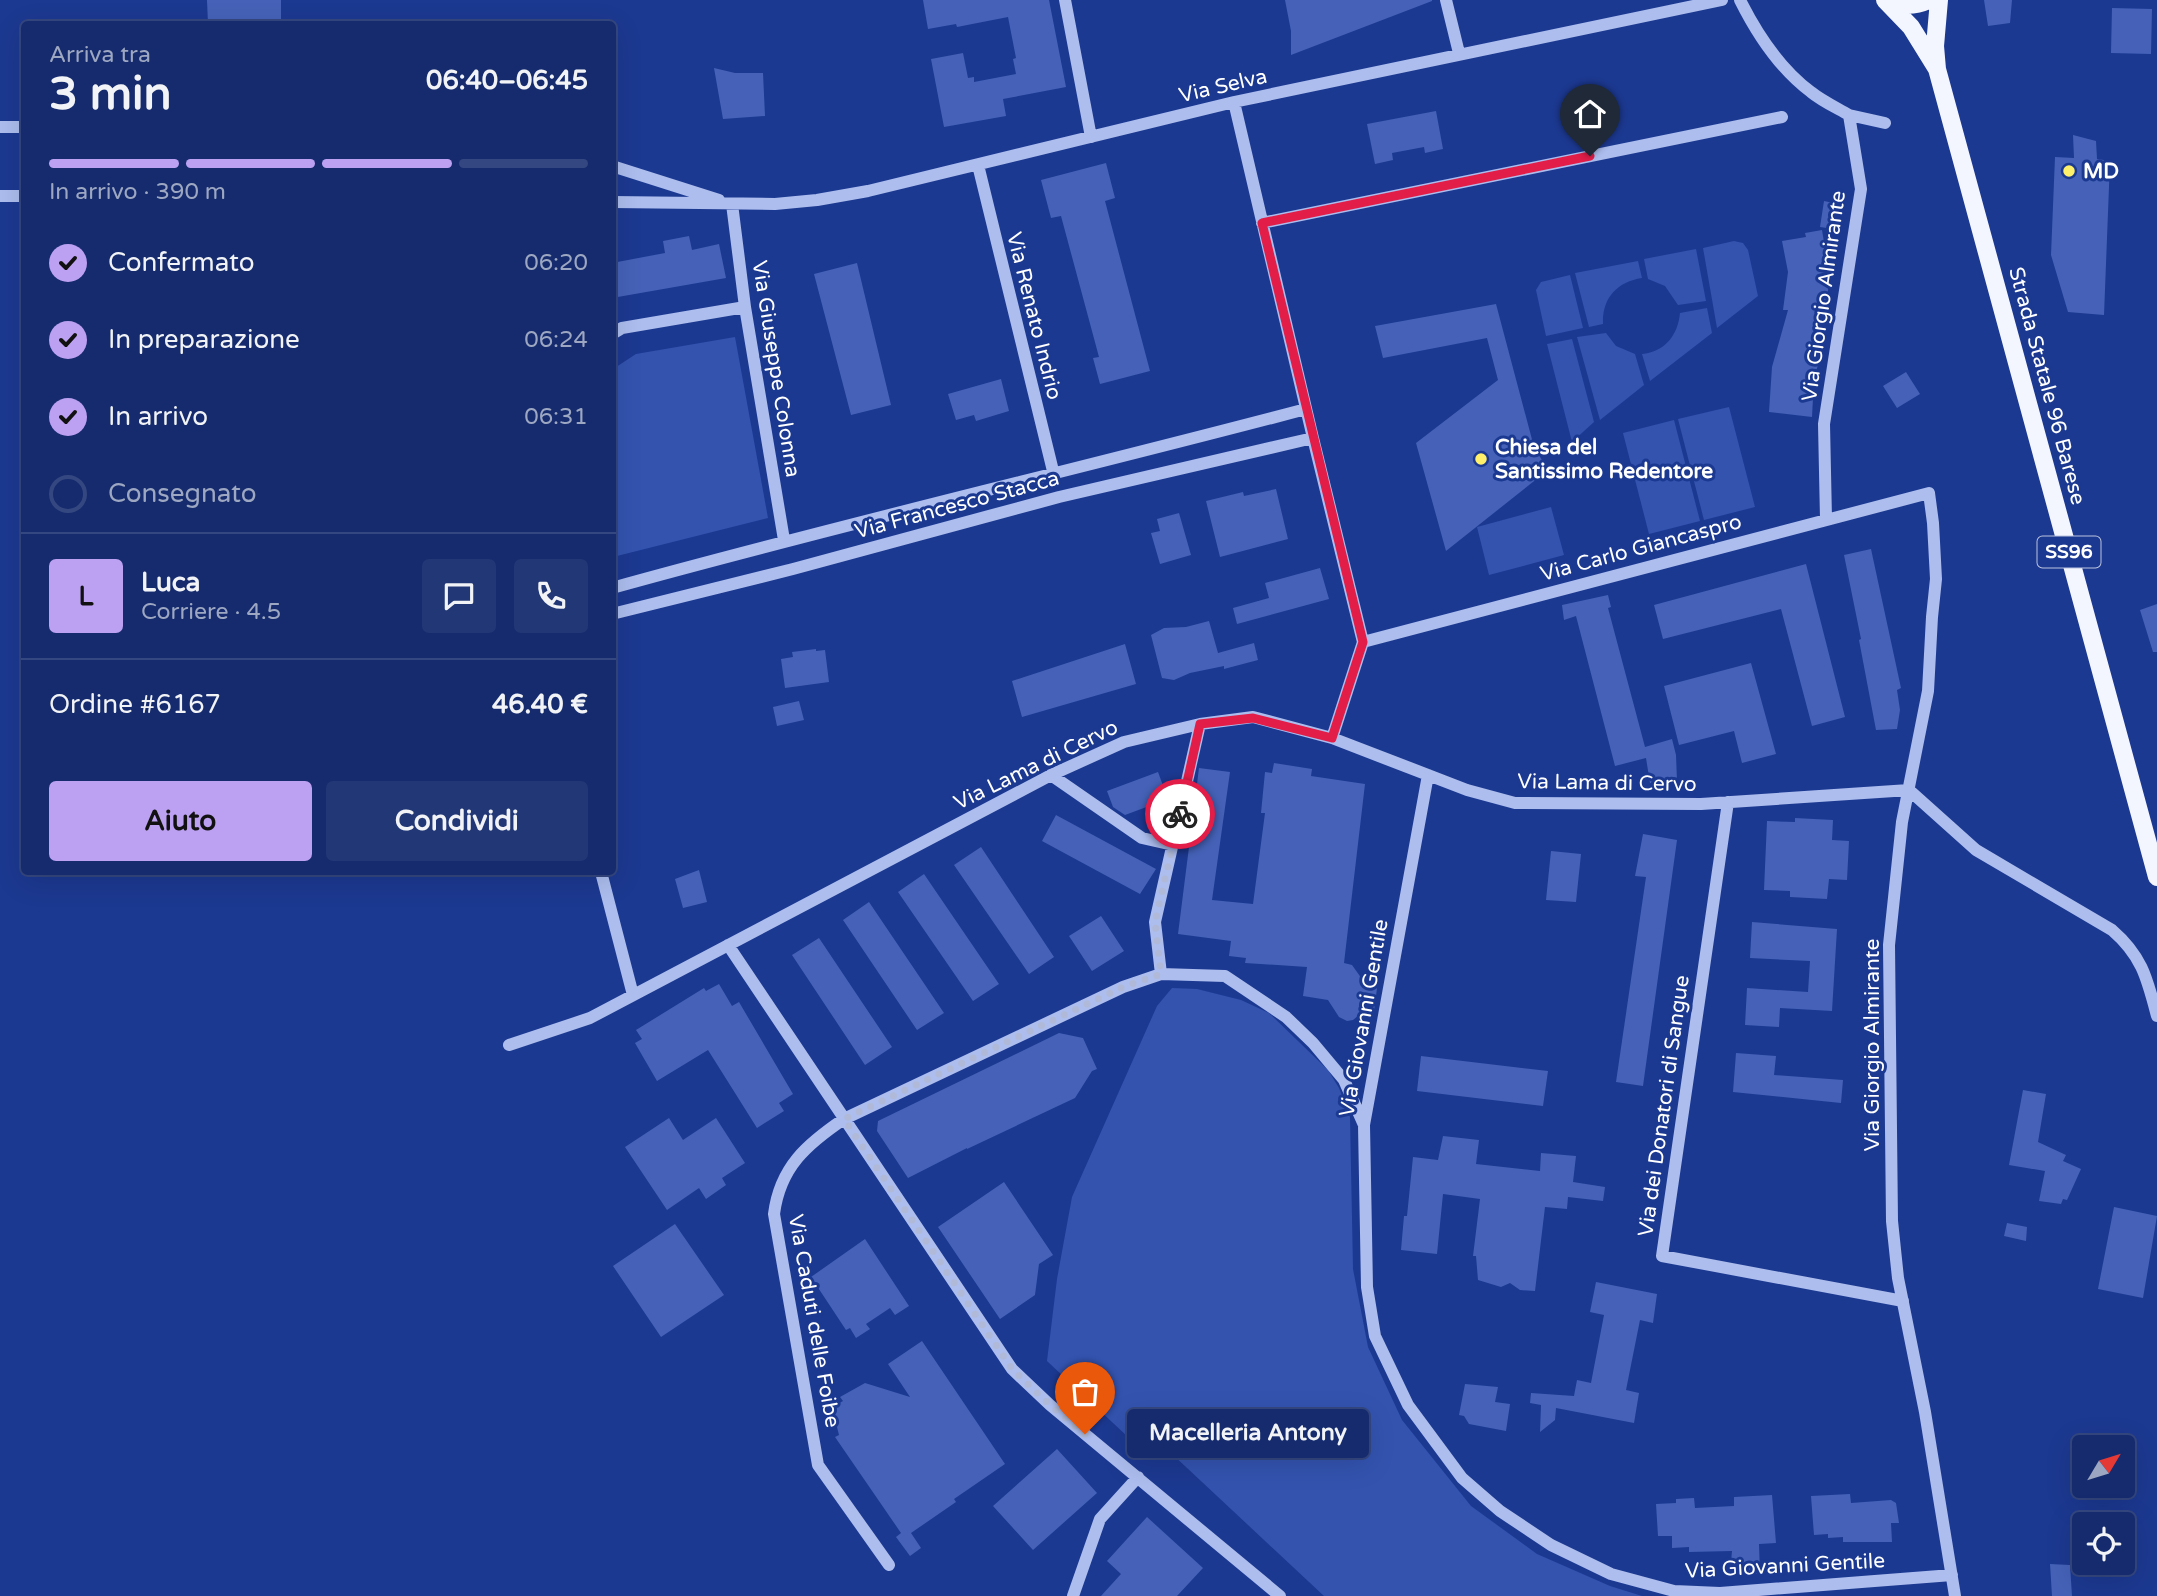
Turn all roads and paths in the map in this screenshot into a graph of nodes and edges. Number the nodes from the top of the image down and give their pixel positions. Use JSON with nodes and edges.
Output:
{"nodes":[{"id":1,"x":1065,"y":0,"type":"edge"},
{"id":2,"x":1446,"y":0,"type":"edge"},
{"id":3,"x":1722,"y":0,"type":"edge"},
{"id":4,"x":1740,"y":0,"type":"edge"},
{"id":5,"x":1887,"y":0,"type":"edge"},
{"id":6,"x":1929,"y":0,"type":"edge"},
{"id":7,"x":1939,"y":0,"type":"edge"},
{"id":8,"x":1460,"y":53,"type":"junction"},
{"id":9,"x":1937,"y":68,"type":"junction"},
{"id":10,"x":1234,"y":102,"type":"junction"},
{"id":11,"x":1849,"y":115,"type":"junction"},
{"id":12,"x":1782,"y":117,"type":"dead end"},
{"id":13,"x":1885,"y":123,"type":"dead end"},
{"id":14,"x":0,"y":127,"type":"edge"},
{"id":15,"x":21,"y":127,"type":"edge"},
{"id":16,"x":1091,"y":137,"type":"junction"},
{"id":17,"x":978,"y":165,"type":"junction"},
{"id":18,"x":616,"y":167,"type":"edge"},
{"id":19,"x":0,"y":196,"type":"edge"},
{"id":20,"x":21,"y":196,"type":"edge"},
{"id":21,"x":616,"y":202,"type":"edge"},
{"id":22,"x":733,"y":204,"type":"junction"},
{"id":23,"x":1262,"y":223,"type":"junction"},
{"id":24,"x":745,"y":307,"type":"junction"},
{"id":25,"x":616,"y":332,"type":"edge"},
{"id":26,"x":1306,"y":409,"type":"junction"},
{"id":27,"x":1312,"y":438,"type":"junction"},
{"id":28,"x":1054,"y":475,"type":"junction"},
{"id":29,"x":1929,"y":493,"type":"joint"},
{"id":30,"x":1826,"y":519,"type":"junction"},
{"id":31,"x":784,"y":540,"type":"junction"},
{"id":32,"x":616,"y":588,"type":"edge"},
{"id":33,"x":616,"y":613,"type":"edge"},
{"id":34,"x":1363,"y":642,"type":"junction"},
{"id":35,"x":1200,"y":724,"type":"junction"},
{"id":36,"x":1332,"y":738,"type":"junction"},
{"id":37,"x":1051,"y":775,"type":"junction"},
{"id":38,"x":1428,"y":775,"type":"junction"},
{"id":39,"x":1909,"y":790,"type":"junction"},
{"id":40,"x":1728,"y":802,"type":"junction"},
{"id":41,"x":1172,"y":845,"type":"junction"},
{"id":42,"x":602,"y":875,"type":"edge"},
{"id":43,"x":2157,"y":877,"type":"edge"},
{"id":44,"x":728,"y":945,"type":"junction"},
{"id":45,"x":1161,"y":974,"type":"junction"},
{"id":46,"x":633,"y":995,"type":"junction"},
{"id":47,"x":2157,"y":1016,"type":"edge"},
{"id":48,"x":509,"y":1045,"type":"dead end"},
{"id":49,"x":844,"y":1119,"type":"junction"},
{"id":50,"x":1364,"y":1125,"type":"junction"},
{"id":51,"x":1903,"y":1301,"type":"junction"},
{"id":52,"x":1138,"y":1477,"type":"junction"},
{"id":53,"x":889,"y":1565,"type":"dead end"},
{"id":54,"x":1952,"y":1575,"type":"junction"},
{"id":55,"x":1693,"y":1594,"type":"edge"},
{"id":56,"x":1073,"y":1596,"type":"edge"},
{"id":57,"x":1280,"y":1596,"type":"edge"},
{"id":58,"x":1955,"y":1596,"type":"edge"}],
"edges":[{"from":1,"to":16,"type":"street"},
{"from":2,"to":8,"type":"street"},
{"from":3,"to":8,"type":"street","name":"Via Selva"},
{"from":4,"to":11,"type":"street"},
{"from":5,"to":6,"type":"main road","name":"Strada Statale 96 Barese","number":"SS96"},
{"from":5,"to":9,"type":"main road","name":"Strada Statale 96 Barese","number":"SS96"},
{"from":7,"to":9,"type":"main road","name":"Strada Statale 96 Barese","number":"SS96"},
{"from":8,"to":10,"type":"street","name":"Via Selva"},
{"from":9,"to":43,"type":"main road","name":"Strada Statale 96 Barese","number":"SS96"},
{"from":10,"to":16,"type":"street","name":"Via Selva"},
{"from":10,"to":23,"type":"street"},
{"from":11,"to":13,"type":"street"},
{"from":11,"to":30,"type":"street","name":"Via Giorgio Almirante"},
{"from":12,"to":23,"type":"street"},
{"from":14,"to":15,"type":"street"},
{"from":16,"to":17,"type":"street","name":"Via Selva"},
{"from":17,"to":22,"type":"street","name":"Via Selva"},
{"from":17,"to":28,"type":"street","name":"Via Renato Indrio"},
{"from":18,"to":22,"type":"street"},
{"from":19,"to":20,"type":"street"},
{"from":21,"to":22,"type":"street","name":"Via Selva"},
{"from":22,"to":24,"type":"street","name":"Via Giuseppe Colonna"},
{"from":23,"to":26,"type":"street"},
{"from":24,"to":25,"type":"street"},
{"from":24,"to":31,"type":"street","name":"Via Giuseppe Colonna"},
{"from":26,"to":27,"type":"street"},
{"from":26,"to":28,"type":"street","name":"Via Francesco Stacca"},
{"from":27,"to":33,"type":"street","name":"Via Francesco Stacca"},
{"from":27,"to":34,"type":"street"},
{"from":28,"to":31,"type":"street","name":"Via Francesco Stacca"},
{"from":29,"to":30,"type":"street","name":"Via Carlo Giancaspro"},
{"from":29,"to":39,"type":"street","name":"Via Giorgio Almirante"},
{"from":30,"to":34,"type":"street","name":"Via Carlo Giancaspro"},
{"from":31,"to":32,"type":"street","name":"Via Francesco Stacca"},
{"from":34,"to":36,"type":"street"},
{"from":35,"to":36,"type":"street","name":"Via Lama di Cervo"},
{"from":35,"to":37,"type":"street","name":"Via Lama di Cervo"},
{"from":35,"to":41,"type":"street"},
{"from":36,"to":38,"type":"street","name":"Via Lama di Cervo"},
{"from":37,"to":41,"type":"street"},
{"from":37,"to":44,"type":"street","name":"Via Lama di Cervo"},
{"from":38,"to":40,"type":"street","name":"Via Lama di Cervo"},
{"from":38,"to":50,"type":"street","name":"Via Giovanni Gentile"},
{"from":39,"to":40,"type":"street","name":"Via Lama di Cervo"},
{"from":39,"to":47,"type":"street"},
{"from":39,"to":51,"type":"street","name":"Via Giorgio Almirante"},
{"from":40,"to":51,"type":"street","name":"Via dei Donatori di Sangue"},
{"from":41,"to":45,"type":"street"},
{"from":42,"to":46,"type":"street"},
{"from":44,"to":46,"type":"street","name":"Via Lama di Cervo"},
{"from":44,"to":49,"type":"street"},
{"from":45,"to":49,"type":"street","name":"Via Caduti delle Foibe"},
{"from":45,"to":50,"type":"street","name":"Via Caduti delle Foibe"},
{"from":46,"to":48,"type":"street","name":"Via Lama di Cervo"},
{"from":49,"to":52,"type":"street"},
{"from":49,"to":53,"type":"street","name":"Via Caduti delle Foibe"},
{"from":50,"to":55,"type":"street","name":"Via Giovanni Gentile"},
{"from":51,"to":54,"type":"street","name":"Via Giorgio Almirante"},
{"from":52,"to":56,"type":"street"},
{"from":52,"to":57,"type":"street"},
{"from":54,"to":55,"type":"street","name":"Via Giovanni Gentile"},
{"from":54,"to":58,"type":"street","name":"Via Giorgio Almirante"}]}
